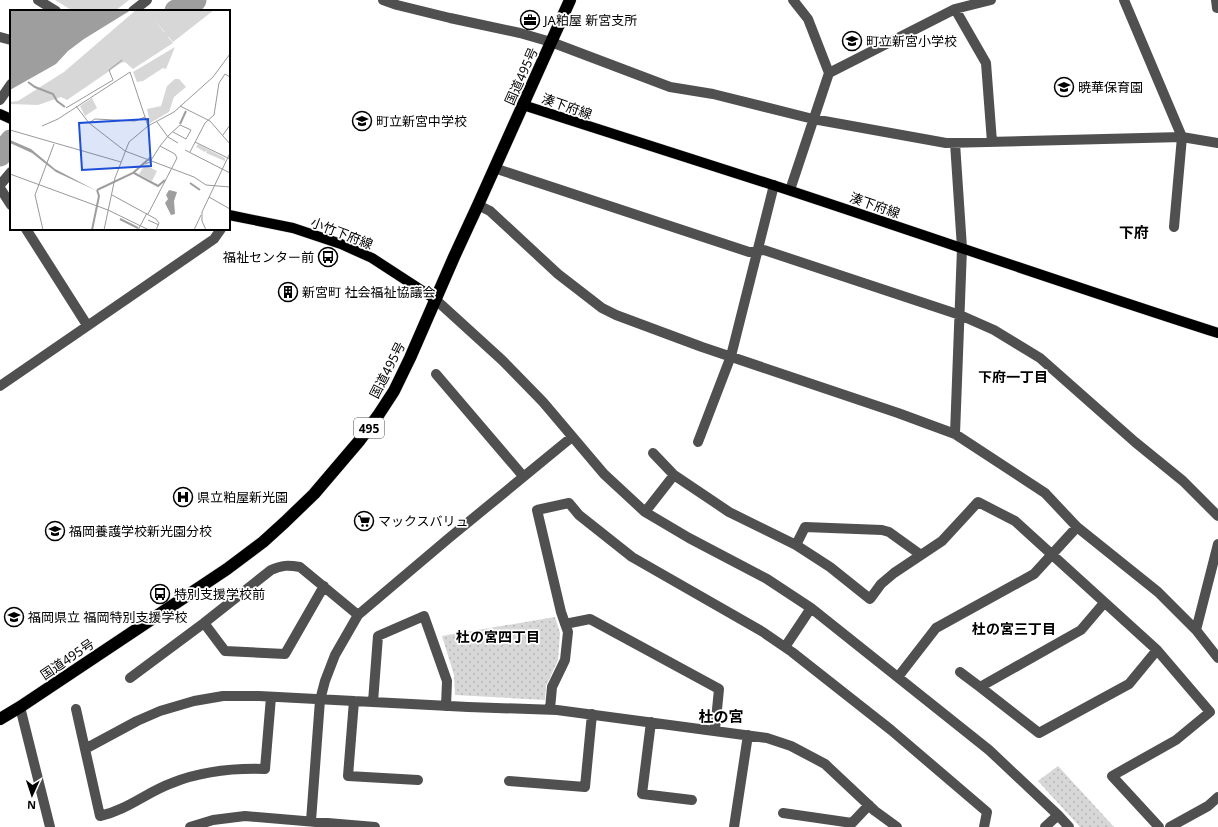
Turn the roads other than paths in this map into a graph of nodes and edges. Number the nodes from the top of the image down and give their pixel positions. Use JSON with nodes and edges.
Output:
{"nodes":[{"id":1,"x":38,"y":0,"type":"edge"},
{"id":2,"x":147,"y":0,"type":"edge"},
{"id":3,"x":383,"y":0,"type":"edge"},
{"id":4,"x":570,"y":0,"type":"edge"},
{"id":5,"x":793,"y":0,"type":"edge"},
{"id":6,"x":991,"y":0,"type":"edge"},
{"id":7,"x":1124,"y":0,"type":"edge"},
{"id":8,"x":1216,"y":0,"type":"edge"},
{"id":9,"x":1218,"y":8,"type":"edge"},
{"id":10,"x":955,"y":9,"type":"junction"},
{"id":11,"x":54,"y":10,"type":"edge"},
{"id":12,"x":134,"y":10,"type":"edge"},
{"id":13,"x":0,"y":37,"type":"edge"},
{"id":14,"x":10,"y":40,"type":"edge"},
{"id":15,"x":551,"y":42,"type":"junction"},
{"id":16,"x":829,"y":73,"type":"junction"},
{"id":17,"x":10,"y":85,"type":"edge"},
{"id":18,"x":0,"y":100,"type":"edge"},
{"id":19,"x":523,"y":105,"type":"junction"},
{"id":20,"x":0,"y":114,"type":"edge"},
{"id":21,"x":10,"y":119,"type":"edge"},
{"id":22,"x":813,"y":119,"type":"junction"},
{"id":23,"x":1182,"y":137,"type":"junction"},
{"id":24,"x":992,"y":142,"type":"junction"},
{"id":25,"x":955,"y":143,"type":"junction"},
{"id":26,"x":1218,"y":143,"type":"edge"},
{"id":27,"x":494,"y":168,"type":"junction"},
{"id":28,"x":10,"y":173,"type":"edge"},
{"id":29,"x":0,"y":185,"type":"edge"},
{"id":30,"x":774,"y":185,"type":"junction"},
{"id":31,"x":0,"y":188,"type":"edge"},
{"id":32,"x":790,"y":190,"type":"junction"},
{"id":33,"x":10,"y":203,"type":"edge"},
{"id":34,"x":478,"y":205,"type":"junction"},
{"id":35,"x":230,"y":216,"type":"edge"},
{"id":36,"x":1174,"y":226,"type":"dead end"},
{"id":37,"x":27,"y":230,"type":"edge"},
{"id":38,"x":220,"y":230,"type":"edge"},
{"id":39,"x":962,"y":248,"type":"junction"},
{"id":40,"x":758,"y":250,"type":"junction"},
{"id":41,"x":435,"y":299,"type":"junction"},
{"id":42,"x":960,"y":315,"type":"junction"},
{"id":43,"x":87,"y":325,"type":"junction"},
{"id":44,"x":1218,"y":333,"type":"edge"},
{"id":45,"x":731,"y":356,"type":"junction"},
{"id":46,"x":436,"y":374,"type":"dead end"},
{"id":47,"x":0,"y":386,"type":"edge"},
{"id":48,"x":955,"y":434,"type":"junction"},
{"id":49,"x":572,"y":437,"type":"junction"},
{"id":50,"x":698,"y":442,"type":"dead end"},
{"id":51,"x":653,"y":453,"type":"dead end"},
{"id":52,"x":674,"y":475,"type":"junction"},
{"id":53,"x":523,"y":476,"type":"junction"},
{"id":54,"x":646,"y":512,"type":"junction"},
{"id":55,"x":1218,"y":516,"type":"edge"},
{"id":56,"x":1077,"y":527,"type":"junction"},
{"id":57,"x":796,"y":544,"type":"junction"},
{"id":58,"x":1218,"y":544,"type":"edge"},
{"id":59,"x":1051,"y":554,"type":"junction"},
{"id":60,"x":921,"y":555,"type":"junction"},
{"id":61,"x":324,"y":586,"type":"junction"},
{"id":62,"x":1104,"y":603,"type":"junction"},
{"id":63,"x":811,"y":608,"type":"junction"},
{"id":64,"x":358,"y":615,"type":"junction"},
{"id":65,"x":204,"y":623,"type":"junction"},
{"id":66,"x":565,"y":624,"type":"junction"},
{"id":67,"x":1196,"y":630,"type":"junction"},
{"id":68,"x":785,"y":647,"type":"junction"},
{"id":69,"x":1157,"y":650,"type":"junction"},
{"id":70,"x":1218,"y":658,"type":"edge"},
{"id":71,"x":960,"y":672,"type":"dead end"},
{"id":72,"x":898,"y":677,"type":"junction"},
{"id":73,"x":130,"y":678,"type":"dead end"},
{"id":74,"x":980,"y":687,"type":"junction"},
{"id":75,"x":271,"y":697,"type":"junction"},
{"id":76,"x":320,"y":700,"type":"junction"},
{"id":77,"x":354,"y":701,"type":"junction"},
{"id":78,"x":373,"y":702,"type":"junction"},
{"id":79,"x":446,"y":706,"type":"junction"},
{"id":80,"x":20,"y":707,"type":"junction"},
{"id":81,"x":76,"y":709,"type":"dead end"},
{"id":82,"x":550,"y":709,"type":"junction"},
{"id":83,"x":592,"y":714,"type":"junction"},
{"id":84,"x":0,"y":719,"type":"edge"},
{"id":85,"x":651,"y":722,"type":"junction"},
{"id":86,"x":714,"y":730,"type":"junction"},
{"id":87,"x":748,"y":735,"type":"junction"},
{"id":88,"x":85,"y":749,"type":"junction"},
{"id":89,"x":418,"y":780,"type":"dead end"},
{"id":90,"x":509,"y":781,"type":"dead end"},
{"id":91,"x":1218,"y":797,"type":"edge"},
{"id":92,"x":692,"y":800,"type":"dead end"},
{"id":93,"x":869,"y":805,"type":"junction"},
{"id":94,"x":783,"y":813,"type":"dead end"},
{"id":95,"x":1058,"y":815,"type":"junction"},
{"id":96,"x":311,"y":821,"type":"junction"},
{"id":97,"x":50,"y":827,"type":"edge"},
{"id":98,"x":190,"y":827,"type":"edge"},
{"id":99,"x":375,"y":827,"type":"edge"},
{"id":100,"x":734,"y":827,"type":"edge"},
{"id":101,"x":897,"y":827,"type":"edge"},
{"id":102,"x":984,"y":827,"type":"edge"},
{"id":103,"x":1045,"y":827,"type":"edge"},
{"id":104,"x":1069,"y":827,"type":"edge"},
{"id":105,"x":1159,"y":827,"type":"edge"},
{"id":106,"x":1170,"y":827,"type":"edge"}],
"edges":[{"from":1,"to":11,"type":"street"},
{"from":2,"to":12,"type":"street"},
{"from":3,"to":15,"type":"street"},
{"from":4,"to":15,"type":"highway","name":"国道495号","number":"495"},
{"from":5,"to":16,"type":"street"},
{"from":6,"to":10,"type":"street"},
{"from":7,"to":23,"type":"street"},
{"from":8,"to":9,"type":"street"},
{"from":10,"to":16,"type":"street"},
{"from":10,"to":24,"type":"street"},
{"from":13,"to":14,"type":"street"},
{"from":15,"to":19,"type":"highway","name":"国道495号","number":"495"},
{"from":15,"to":22,"type":"street"},
{"from":16,"to":22,"type":"street"},
{"from":17,"to":18,"type":"street"},
{"from":19,"to":27,"type":"highway","name":"国道495号","number":"495"},
{"from":19,"to":30,"type":"main road","name":"湊下府線"},
{"from":20,"to":21,"type":"main road"},
{"from":22,"to":25,"type":"street"},
{"from":22,"to":32,"type":"street"},
{"from":23,"to":24,"type":"street"},
{"from":23,"to":26,"type":"street"},
{"from":23,"to":36,"type":"street"},
{"from":24,"to":25,"type":"street"},
{"from":25,"to":39,"type":"street"},
{"from":27,"to":34,"type":"highway","name":"国道495号","number":"495"},
{"from":27,"to":40,"type":"street"},
{"from":28,"to":29,"type":"street"},
{"from":30,"to":32,"type":"main road","name":"湊下府線"},
{"from":30,"to":40,"type":"street"},
{"from":31,"to":33,"type":"street"},
{"from":32,"to":39,"type":"main road","name":"湊下府線"},
{"from":34,"to":41,"type":"highway","name":"国道495号","number":"495"},
{"from":34,"to":45,"type":"street"},
{"from":35,"to":41,"type":"main road","name":"小竹下府線"},
{"from":37,"to":43,"type":"street"},
{"from":38,"to":43,"type":"street"},
{"from":39,"to":42,"type":"street"},
{"from":39,"to":44,"type":"main road","name":"湊下府線"},
{"from":40,"to":42,"type":"street"},
{"from":40,"to":45,"type":"street"},
{"from":41,"to":49,"type":"street"},
{"from":41,"to":80,"type":"highway","name":"国道495号","number":"495"},
{"from":42,"to":48,"type":"street"},
{"from":42,"to":55,"type":"street"},
{"from":43,"to":47,"type":"street"},
{"from":45,"to":48,"type":"street"},
{"from":45,"to":50,"type":"street"},
{"from":46,"to":53,"type":"street"},
{"from":48,"to":56,"type":"street"},
{"from":49,"to":53,"type":"street"},
{"from":49,"to":54,"type":"street"},
{"from":51,"to":52,"type":"street"},
{"from":52,"to":54,"type":"street"},
{"from":52,"to":57,"type":"street"},
{"from":53,"to":64,"type":"street"},
{"from":54,"to":63,"type":"street"},
{"from":56,"to":59,"type":"street"},
{"from":56,"to":67,"type":"street"},
{"from":57,"to":60,"type":"street"},
{"from":57,"to":60,"type":"street"},
{"from":58,"to":67,"type":"street"},
{"from":59,"to":60,"type":"street"},
{"from":59,"to":62,"type":"street"},
{"from":59,"to":72,"type":"street"},
{"from":61,"to":64,"type":"street"},
{"from":61,"to":65,"type":"street"},
{"from":61,"to":65,"type":"street"},
{"from":62,"to":69,"type":"street"},
{"from":62,"to":74,"type":"street"},
{"from":63,"to":68,"type":"street"},
{"from":63,"to":72,"type":"street"},
{"from":64,"to":76,"type":"street"},
{"from":65,"to":73,"type":"street"},
{"from":66,"to":68,"type":"street"},
{"from":66,"to":82,"type":"street"},
{"from":66,"to":86,"type":"street"},
{"from":67,"to":70,"type":"street"},
{"from":68,"to":102,"type":"street"},
{"from":69,"to":74,"type":"street"},
{"from":69,"to":105,"type":"street"},
{"from":71,"to":74,"type":"street"},
{"from":72,"to":95,"type":"street"},
{"from":75,"to":76,"type":"street"},
{"from":75,"to":88,"type":"street"},
{"from":75,"to":88,"type":"street"},
{"from":76,"to":77,"type":"street"},
{"from":76,"to":96,"type":"street"},
{"from":77,"to":78,"type":"street"},
{"from":77,"to":89,"type":"street"},
{"from":78,"to":79,"type":"street"},
{"from":78,"to":79,"type":"street"},
{"from":79,"to":82,"type":"street"},
{"from":80,"to":84,"type":"highway","name":"国道495号","number":"495"},
{"from":80,"to":97,"type":"street"},
{"from":81,"to":88,"type":"street"},
{"from":82,"to":83,"type":"street"},
{"from":83,"to":85,"type":"street"},
{"from":83,"to":90,"type":"street"},
{"from":85,"to":86,"type":"street"},
{"from":85,"to":92,"type":"street"},
{"from":86,"to":87,"type":"street"},
{"from":87,"to":93,"type":"street"},
{"from":87,"to":100,"type":"street"},
{"from":91,"to":106,"type":"street"},
{"from":93,"to":94,"type":"street"},
{"from":93,"to":101,"type":"street"},
{"from":95,"to":103,"type":"street"},
{"from":95,"to":104,"type":"street"},
{"from":96,"to":98,"type":"street"},
{"from":96,"to":99,"type":"street"}]}
